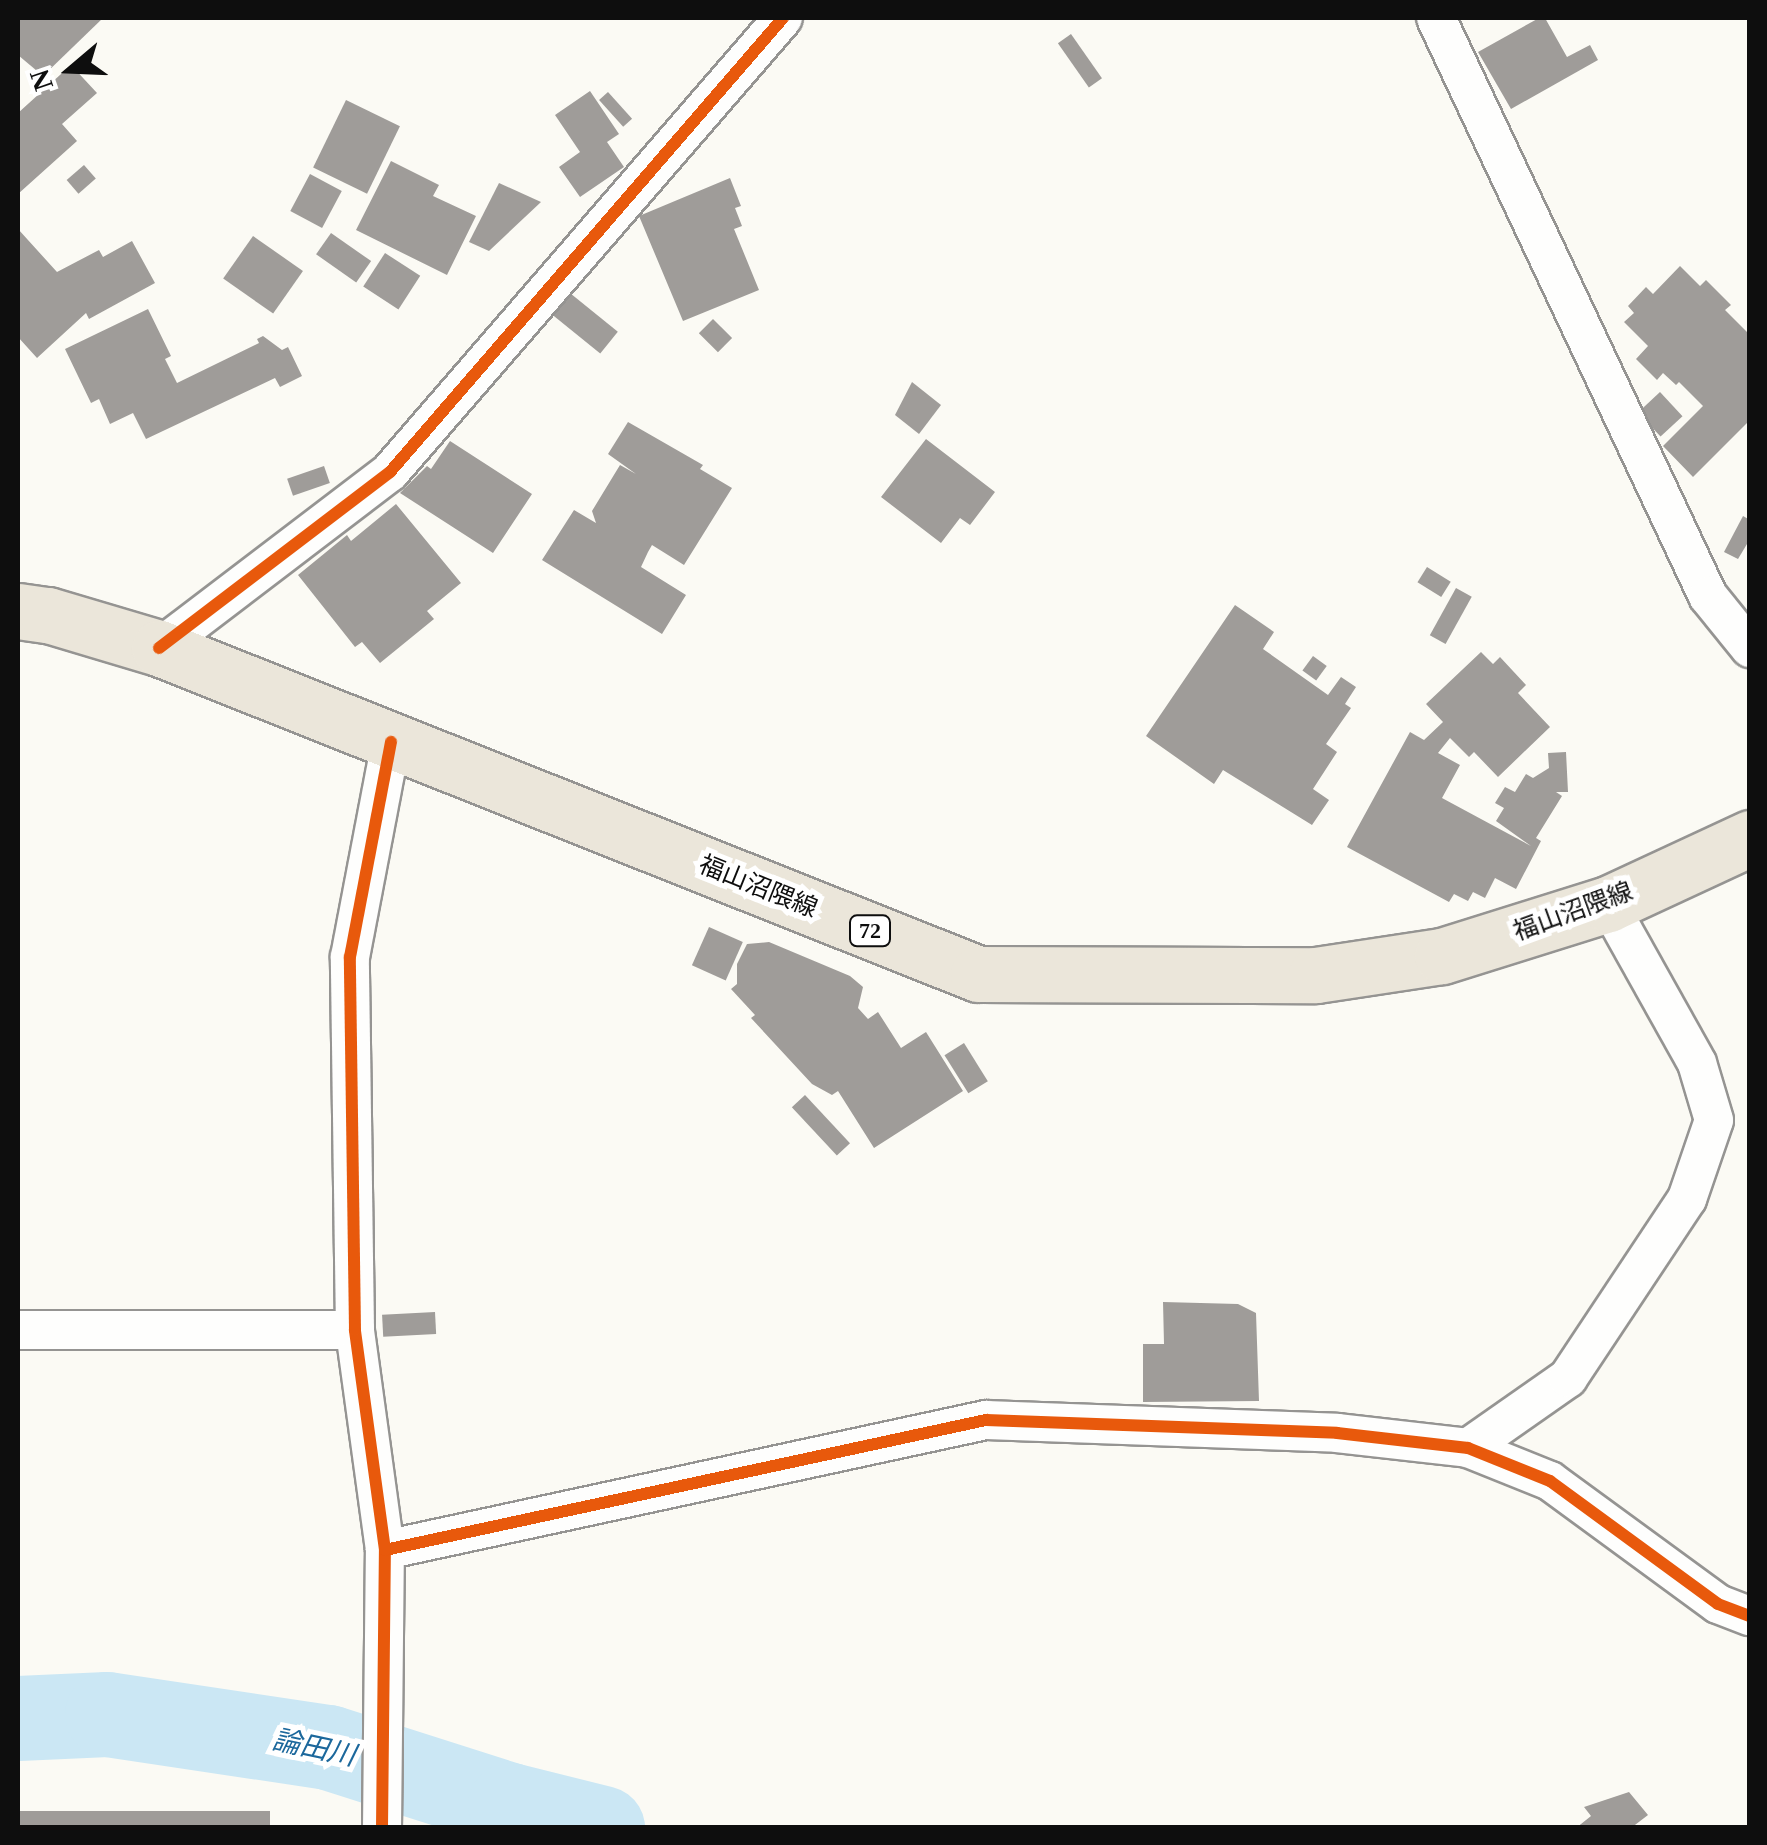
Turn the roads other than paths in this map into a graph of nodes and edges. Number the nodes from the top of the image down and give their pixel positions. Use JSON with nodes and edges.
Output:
{"nodes":[{"id":1,"x":784,"y":18,"type":"edge"},
{"id":2,"x":1436,"y":18,"type":"edge"},
{"id":3,"x":18,"y":611,"type":"edge"},
{"id":4,"x":159,"y":648,"type":"junction"},
{"id":5,"x":1750,"y":648,"type":"edge"},
{"id":6,"x":391,"y":742,"type":"junction"},
{"id":7,"x":1750,"y":838,"type":"edge"},
{"id":8,"x":1608,"y":904,"type":"junction"},
{"id":9,"x":18,"y":1330,"type":"edge"},
{"id":10,"x":356,"y":1330,"type":"junction"},
{"id":11,"x":1468,"y":1448,"type":"junction"},
{"id":12,"x":385,"y":1550,"type":"junction"},
{"id":13,"x":1750,"y":1616,"type":"edge"},
{"id":14,"x":382,"y":1828,"type":"edge"}],
"edges":[{"from":1,"to":4,"type":"street"},
{"from":2,"to":5,"type":"street"},
{"from":3,"to":4,"type":"main road","name":"福山沼隈線","number":"72"},
{"from":4,"to":6,"type":"main road","name":"福山沼隈線","number":"72"},
{"from":6,"to":8,"type":"main road","name":"福山沼隈線","number":"72"},
{"from":6,"to":10,"type":"street"},
{"from":7,"to":8,"type":"main road","name":"福山沼隈線","number":"72"},
{"from":8,"to":11,"type":"street"},
{"from":9,"to":10,"type":"street"},
{"from":10,"to":12,"type":"street"},
{"from":11,"to":12,"type":"street"},
{"from":11,"to":13,"type":"street"},
{"from":12,"to":14,"type":"street"}]}
